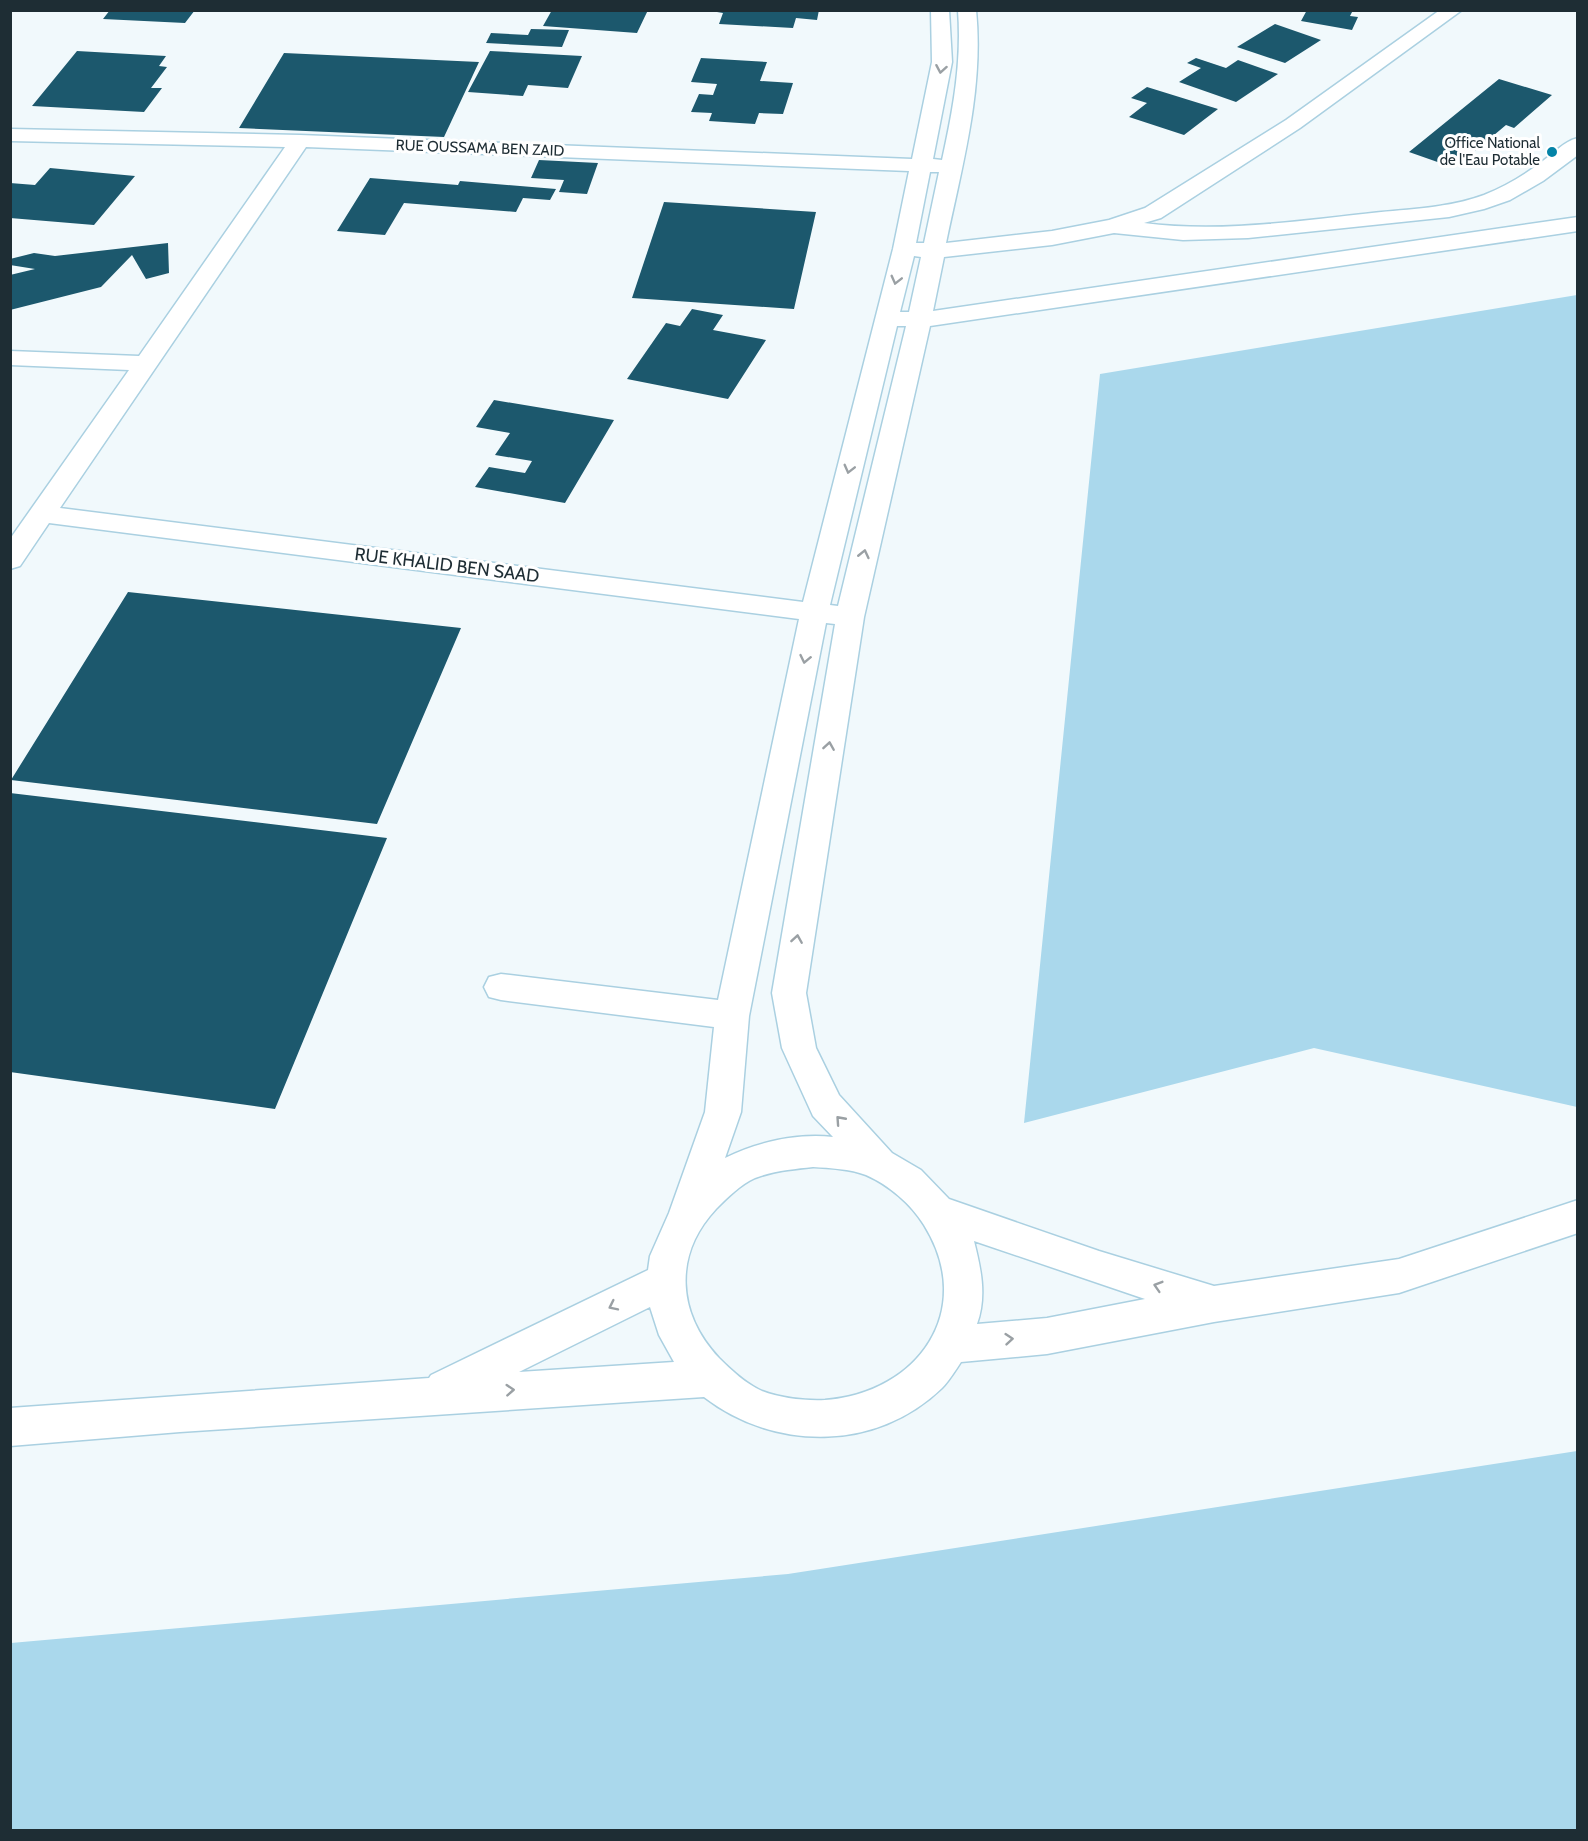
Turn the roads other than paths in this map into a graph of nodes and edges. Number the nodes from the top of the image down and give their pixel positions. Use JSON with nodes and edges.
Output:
{"nodes":[{"id":1,"x":940,"y":10,"type":"edge"},
{"id":2,"x":967,"y":10,"type":"edge"},
{"id":3,"x":1453,"y":10,"type":"edge"},
{"id":4,"x":10,"y":135,"type":"edge"},
{"id":5,"x":300,"y":141,"type":"junction"},
{"id":6,"x":1578,"y":144,"type":"edge"},
{"id":7,"x":921,"y":164,"type":"junction"},
{"id":8,"x":950,"y":166,"type":"junction"},
{"id":9,"x":1578,"y":224,"type":"edge"},
{"id":10,"x":1114,"y":226,"type":"junction"},
{"id":11,"x":904,"y":249,"type":"junction"},
{"id":12,"x":933,"y":251,"type":"junction"},
{"id":13,"x":887,"y":318,"type":"junction"},
{"id":14,"x":919,"y":320,"type":"junction"},
{"id":15,"x":10,"y":358,"type":"edge"},
{"id":16,"x":144,"y":363,"type":"junction"},
{"id":17,"x":43,"y":513,"type":"junction"},
{"id":18,"x":10,"y":560,"type":"edge"},
{"id":19,"x":814,"y":612,"type":"junction"},
{"id":20,"x":850,"y":617,"type":"junction"},
{"id":21,"x":501,"y":987,"type":"dead end"},
{"id":22,"x":732,"y":1016,"type":"junction"},
{"id":23,"x":879,"y":1164,"type":"junction"},
{"id":24,"x":938,"y":1212,"type":"junction"},
{"id":25,"x":687,"y":1215,"type":"junction"},
{"id":26,"x":1578,"y":1216,"type":"edge"},
{"id":27,"x":666,"y":1280,"type":"junction"},
{"id":28,"x":1214,"y":1304,"type":"junction"},
{"id":29,"x":951,"y":1345,"type":"junction"},
{"id":30,"x":709,"y":1378,"type":"junction"},
{"id":31,"x":430,"y":1395,"type":"junction"},
{"id":32,"x":10,"y":1427,"type":"edge"}],
"edges":[{"from":1,"to":7,"type":"street","one_way":true},
{"from":2,"to":8,"type":"street"},
{"from":3,"to":10,"type":"street"},
{"from":4,"to":5,"type":"street","name":"RUE OUSSAMA BEN ZAID"},
{"from":5,"to":7,"type":"street","name":"RUE OUSSAMA BEN ZAID"},
{"from":5,"to":16,"type":"street"},
{"from":6,"to":10,"type":"street"},
{"from":7,"to":8,"type":"street","name":"RUE OUSSAMA BEN ZAID"},
{"from":7,"to":11,"type":"street"},
{"from":8,"to":12,"type":"street"},
{"from":9,"to":14,"type":"street"},
{"from":10,"to":12,"type":"street"},
{"from":11,"to":12,"type":"street"},
{"from":11,"to":13,"type":"street","one_way":true},
{"from":12,"to":14,"type":"street"},
{"from":13,"to":14,"type":"street"},
{"from":13,"to":19,"type":"street","one_way":true},
{"from":20,"to":14,"type":"street","one_way":true},
{"from":15,"to":16,"type":"street"},
{"from":16,"to":17,"type":"street"},
{"from":17,"to":18,"type":"street"},
{"from":17,"to":19,"type":"street","name":"RUE KHALID BEN SAAD"},
{"from":19,"to":20,"type":"street","name":"RUE KHALID BEN SAAD"},
{"from":19,"to":22,"type":"street","one_way":true},
{"from":23,"to":20,"type":"street","one_way":true},
{"from":21,"to":22,"type":"street"},
{"from":22,"to":25,"type":"street"},
{"from":23,"to":24,"type":"street"},
{"from":23,"to":25,"type":"street"},
{"from":28,"to":24,"type":"street","one_way":true},
{"from":24,"to":29,"type":"street"},
{"from":25,"to":27,"type":"street"},
{"from":26,"to":28,"type":"street"},
{"from":27,"to":30,"type":"street"},
{"from":27,"to":31,"type":"street","one_way":true},
{"from":29,"to":28,"type":"street","one_way":true},
{"from":29,"to":30,"type":"street"},
{"from":31,"to":30,"type":"street","one_way":true},
{"from":31,"to":32,"type":"street"}]}
